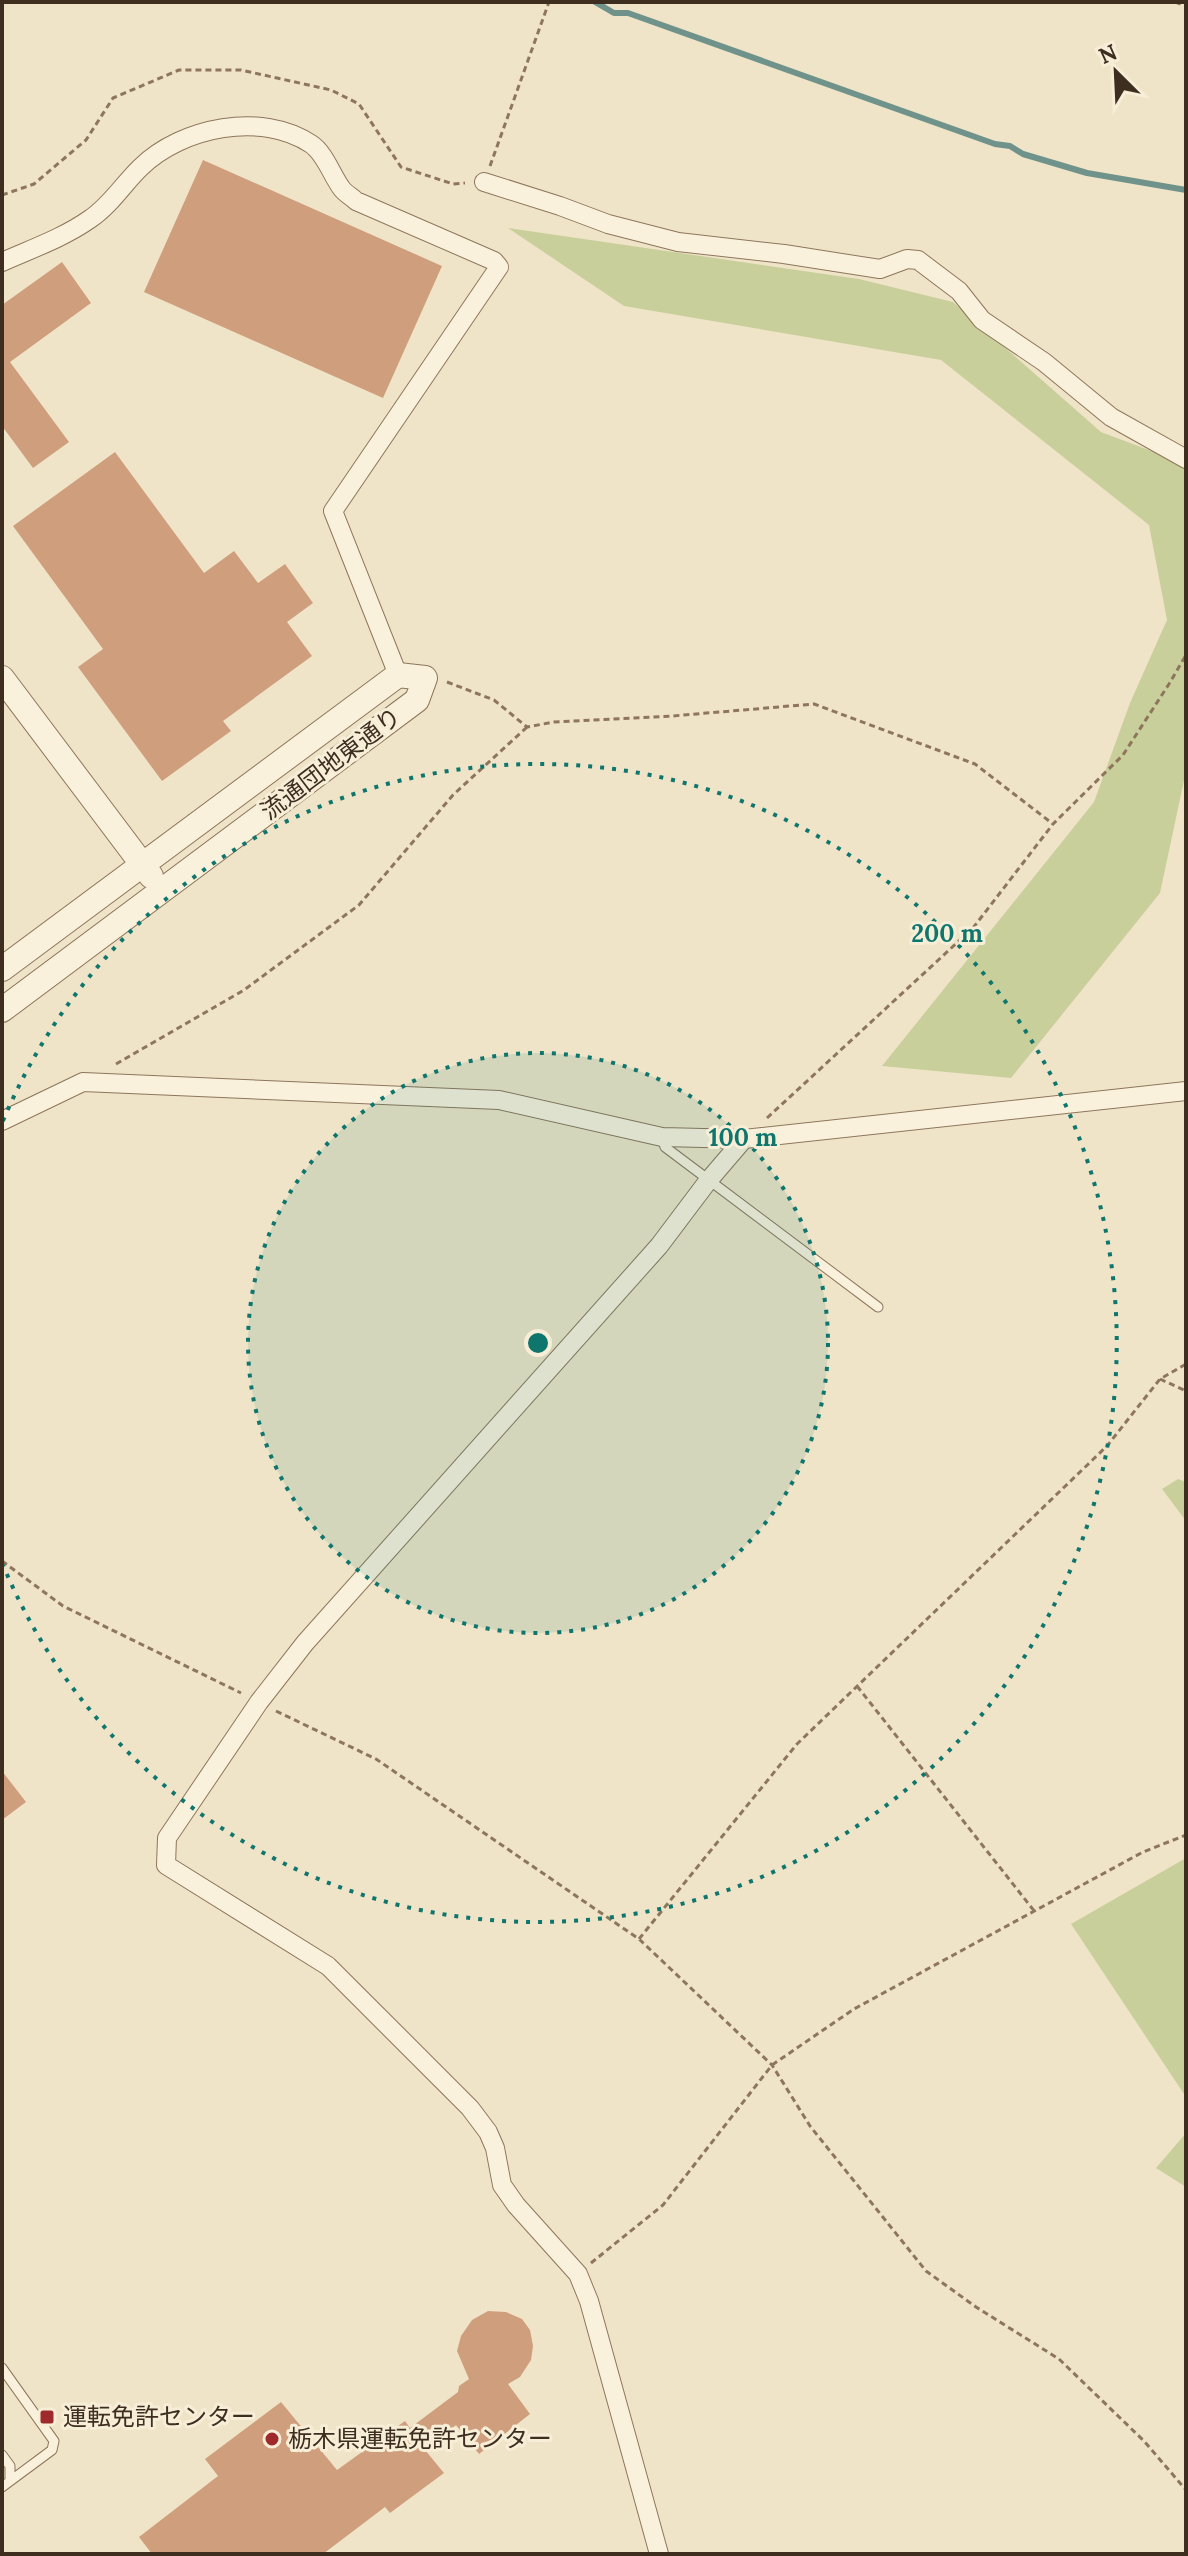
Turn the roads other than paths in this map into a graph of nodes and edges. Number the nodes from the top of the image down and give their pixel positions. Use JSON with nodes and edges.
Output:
{"nodes":[{"id":1,"x":484,"y":182,"type":"road end"},
{"id":2,"x":2,"y":262,"type":"edge"},
{"id":3,"x":1186,"y":459,"type":"edge"},
{"id":4,"x":398,"y":675,"type":"junction"},
{"id":5,"x":2,"y":678,"type":"edge"},
{"id":6,"x":142,"y":864,"type":"junction"},
{"id":7,"x":162,"y":890,"type":"junction"},
{"id":8,"x":2,"y":969,"type":"edge"},
{"id":9,"x":2,"y":1010,"type":"edge"},
{"id":10,"x":1186,"y":1091,"type":"edge"},
{"id":11,"x":2,"y":1121,"type":"edge"},
{"id":12,"x":662,"y":1137,"type":"junction"},
{"id":13,"x":744,"y":1139,"type":"junction"},
{"id":14,"x":708,"y":1181,"type":"junction"},
{"id":15,"x":878,"y":1307,"type":"dead end"},
{"id":16,"x":2,"y":2368,"type":"edge"},
{"id":17,"x":2,"y":2455,"type":"edge"},
{"id":18,"x":6,"y":2484,"type":"edge"},
{"id":19,"x":659,"y":2554,"type":"edge"}],
"edges":[{"from":1,"to":3,"type":"street"},
{"from":2,"to":4,"type":"street"},
{"from":4,"to":6,"type":"street","name":"流通団地東通り"},
{"from":4,"to":7,"type":"street","name":"流通団地東通り"},
{"from":5,"to":6,"type":"street"},
{"from":6,"to":7,"type":"street"},
{"from":6,"to":8,"type":"street","name":"流通団地東通り"},
{"from":7,"to":9,"type":"street","name":"流通団地東通り"},
{"from":10,"to":13,"type":"street"},
{"from":11,"to":12,"type":"street"},
{"from":12,"to":13,"type":"street"},
{"from":12,"to":14,"type":"lane"},
{"from":13,"to":14,"type":"street"},
{"from":14,"to":15,"type":"lane"},
{"from":14,"to":19,"type":"street"},
{"from":16,"to":18,"type":"lane"},
{"from":17,"to":18,"type":"lane"}]}
